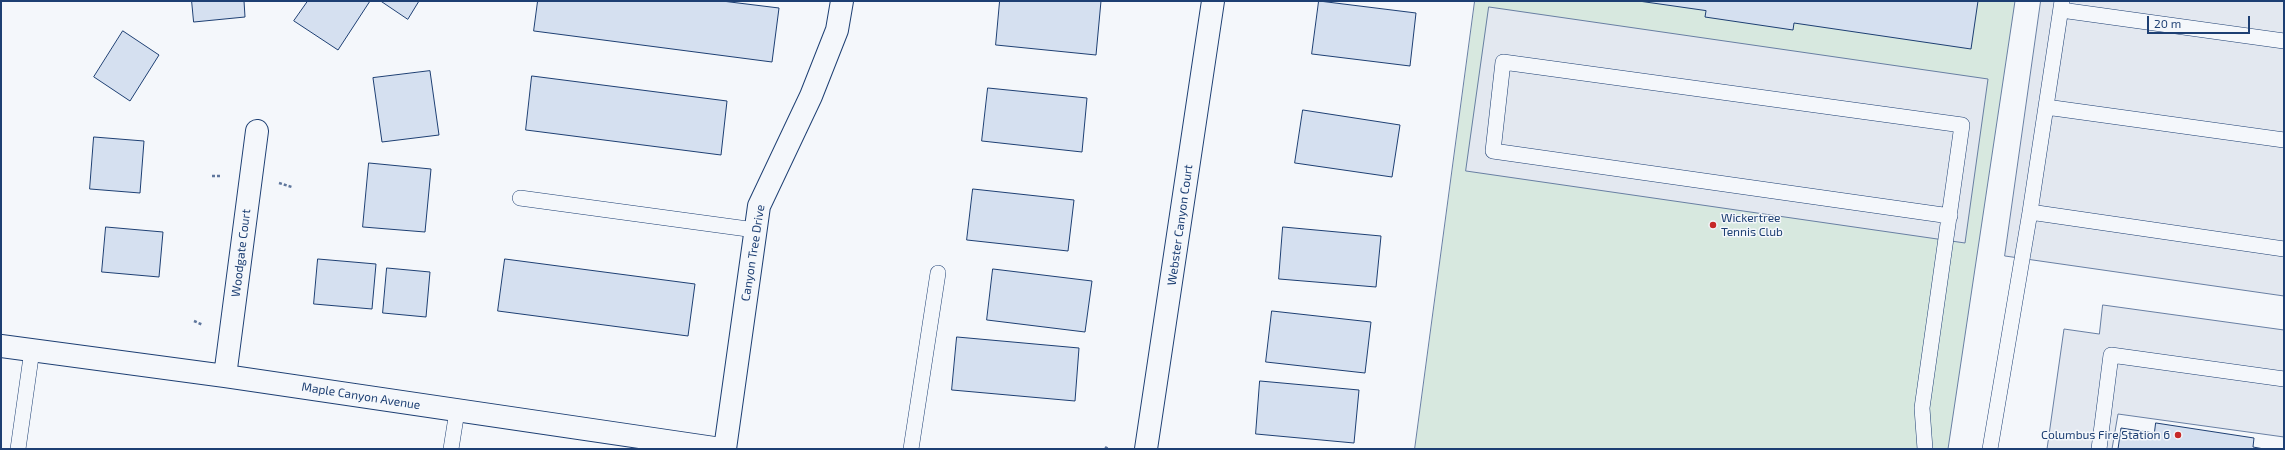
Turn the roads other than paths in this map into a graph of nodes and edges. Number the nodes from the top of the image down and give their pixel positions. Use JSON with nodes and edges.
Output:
{"nodes":[{"id":1,"x":842,"y":1,"type":"edge"},
{"id":2,"x":1213,"y":1,"type":"edge"},
{"id":3,"x":2061,"y":5,"type":"edge"},
{"id":4,"x":2284,"y":41,"type":"edge"},
{"id":5,"x":2046,"y":107,"type":"junction"},
{"id":6,"x":257,"y":131,"type":"dead end"},
{"id":7,"x":2284,"y":140,"type":"edge"},
{"id":8,"x":520,"y":198,"type":"dead end"},
{"id":9,"x":2030,"y":212,"type":"junction"},
{"id":10,"x":1950,"y":216,"type":"junction"},
{"id":11,"x":755,"y":230,"type":"junction"},
{"id":12,"x":2284,"y":249,"type":"edge"},
{"id":13,"x":938,"y":273,"type":"dead end"},
{"id":14,"x":1,"y":346,"type":"edge"},
{"id":15,"x":32,"y":350,"type":"junction"},
{"id":16,"x":226,"y":376,"type":"junction"},
{"id":17,"x":2284,"y":379,"type":"edge"},
{"id":18,"x":457,"y":411,"type":"junction"},
{"id":19,"x":18,"y":449,"type":"edge"},
{"id":20,"x":451,"y":449,"type":"edge"},
{"id":21,"x":721,"y":449,"type":"edge"},
{"id":22,"x":725,"y":449,"type":"edge"},
{"id":23,"x":911,"y":449,"type":"edge"},
{"id":24,"x":1146,"y":449,"type":"edge"},
{"id":25,"x":1925,"y":449,"type":"edge"},
{"id":26,"x":1990,"y":449,"type":"edge"},
{"id":27,"x":2099,"y":449,"type":"edge"}],
"edges":[{"from":1,"to":11,"type":"street","name":"Canyon Tree Drive"},
{"from":2,"to":24,"type":"street","name":"Webster Canyon Court"},
{"from":3,"to":4,"type":"lane"},
{"from":3,"to":5,"type":"lane"},
{"from":5,"to":7,"type":"lane"},
{"from":5,"to":9,"type":"lane"},
{"from":6,"to":16,"type":"street","name":"Woodgate Court"},
{"from":8,"to":11,"type":"lane"},
{"from":9,"to":12,"type":"lane"},
{"from":9,"to":26,"type":"lane"},
{"from":10,"to":10,"type":"lane"},
{"from":10,"to":25,"type":"lane"},
{"from":11,"to":22,"type":"street","name":"Canyon Tree Drive"},
{"from":13,"to":23,"type":"lane"},
{"from":14,"to":15,"type":"street","name":"Maple Canyon Avenue"},
{"from":15,"to":16,"type":"street","name":"Maple Canyon Avenue"},
{"from":15,"to":19,"type":"lane"},
{"from":16,"to":18,"type":"street","name":"Maple Canyon Avenue"},
{"from":17,"to":27,"type":"lane"},
{"from":18,"to":20,"type":"lane"},
{"from":18,"to":21,"type":"street","name":"Maple Canyon Avenue"}]}
